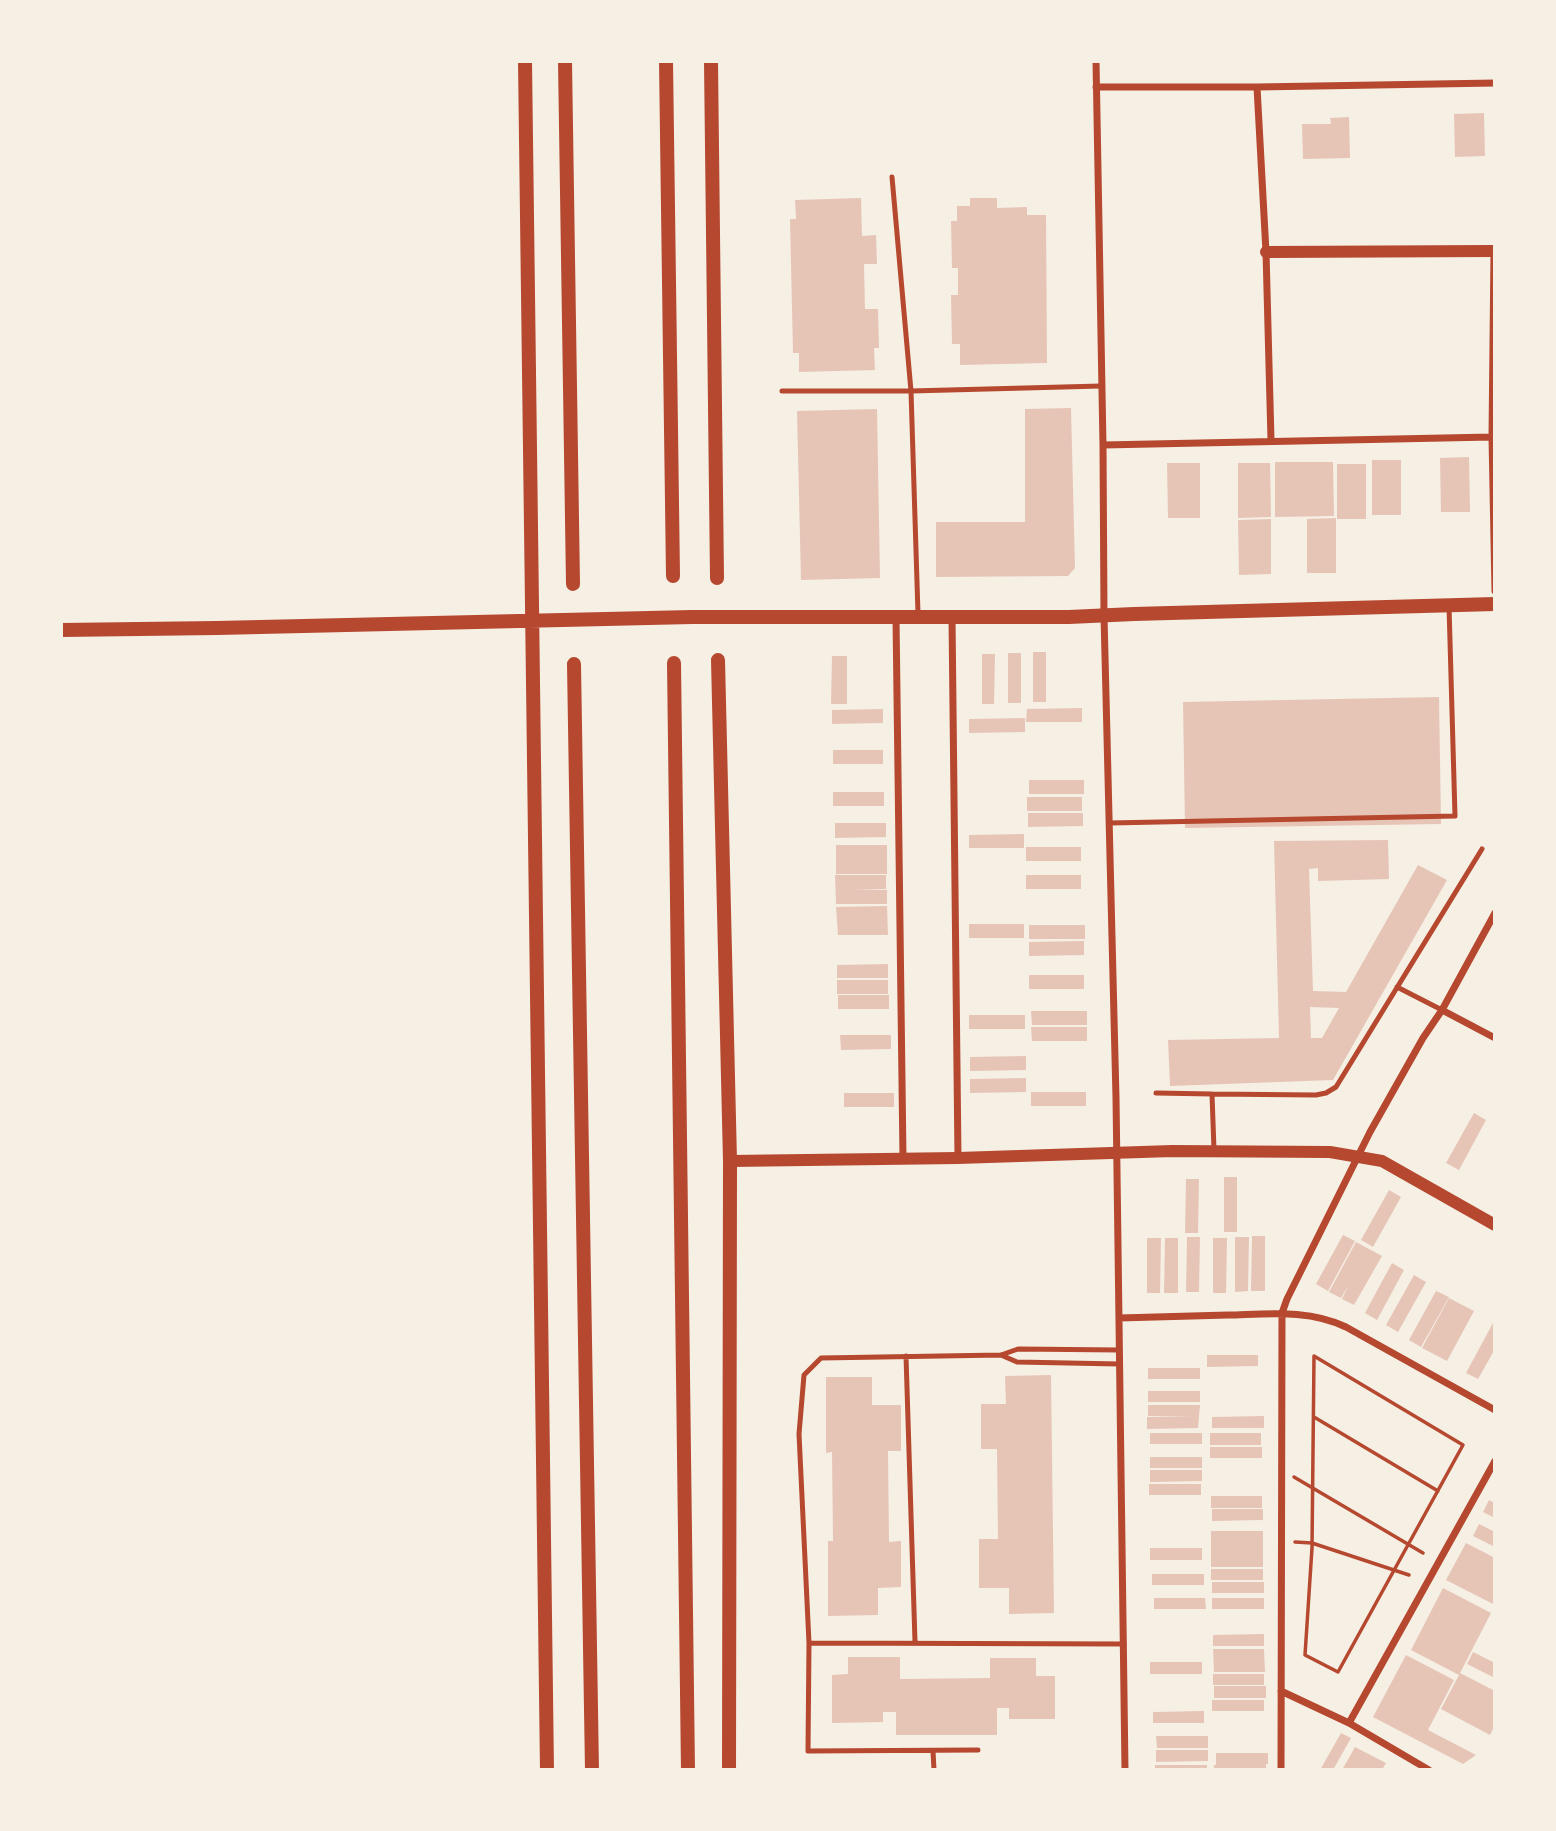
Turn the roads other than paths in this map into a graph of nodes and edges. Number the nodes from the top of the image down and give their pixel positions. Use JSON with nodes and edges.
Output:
{"nodes":[{"id":1,"x":525,"y":61,"type":"edge"},
{"id":2,"x":565,"y":61,"type":"edge"},
{"id":3,"x":666,"y":61,"type":"edge"},
{"id":4,"x":711,"y":61,"type":"edge"},
{"id":5,"x":1096,"y":61,"type":"edge"},
{"id":6,"x":1495,"y":83,"type":"edge"},
{"id":7,"x":1096,"y":88,"type":"junction"},
{"id":8,"x":1257,"y":88,"type":"junction"},
{"id":9,"x":892,"y":177,"type":"dead end"},
{"id":10,"x":1494,"y":251,"type":"edge"},
{"id":11,"x":1266,"y":252,"type":"junction"},
{"id":12,"x":1101,"y":386,"type":"junction"},
{"id":13,"x":782,"y":391,"type":"dead end"},
{"id":14,"x":911,"y":391,"type":"junction"},
{"id":15,"x":1492,"y":437,"type":"junction"},
{"id":16,"x":1271,"y":440,"type":"junction"},
{"id":17,"x":1103,"y":445,"type":"junction"},
{"id":18,"x":673,"y":576,"type":"dead end"},
{"id":19,"x":717,"y":578,"type":"dead end"},
{"id":20,"x":573,"y":584,"type":"dead end"},
{"id":21,"x":1495,"y":592,"type":"edge"},
{"id":22,"x":1495,"y":604,"type":"edge"},
{"id":23,"x":1449,"y":606,"type":"junction"},
{"id":24,"x":1104,"y":616,"type":"junction"},
{"id":25,"x":918,"y":617,"type":"junction"},
{"id":26,"x":953,"y":617,"type":"junction"},
{"id":27,"x":896,"y":618,"type":"junction"},
{"id":28,"x":531,"y":620,"type":"junction"},
{"id":29,"x":61,"y":630,"type":"edge"},
{"id":30,"x":718,"y":660,"type":"dead end"},
{"id":31,"x":674,"y":663,"type":"dead end"},
{"id":32,"x":574,"y":664,"type":"dead end"},
{"id":33,"x":1110,"y":823,"type":"junction"},
{"id":34,"x":1482,"y":849,"type":"dead end"},
{"id":35,"x":1495,"y":913,"type":"edge"},
{"id":36,"x":1397,"y":987,"type":"junction"},
{"id":37,"x":1442,"y":1010,"type":"junction"},
{"id":38,"x":1495,"y":1038,"type":"edge"},
{"id":39,"x":1156,"y":1093,"type":"dead end"},
{"id":40,"x":1212,"y":1094,"type":"junction"},
{"id":41,"x":1214,"y":1150,"type":"junction"},
{"id":42,"x":1117,"y":1153,"type":"junction"},
{"id":43,"x":1357,"y":1156,"type":"junction"},
{"id":44,"x":903,"y":1158,"type":"junction"},
{"id":45,"x":958,"y":1158,"type":"junction"},
{"id":46,"x":730,"y":1160,"type":"junction"},
{"id":47,"x":1495,"y":1225,"type":"edge"},
{"id":48,"x":1282,"y":1313,"type":"junction"},
{"id":49,"x":1119,"y":1318,"type":"junction"},
{"id":50,"x":1119,"y":1350,"type":"junction"},
{"id":51,"x":1001,"y":1355,"type":"junction"},
{"id":52,"x":906,"y":1356,"type":"junction"},
{"id":53,"x":1119,"y":1364,"type":"junction"},
{"id":54,"x":1495,"y":1410,"type":"edge"},
{"id":55,"x":1495,"y":1461,"type":"edge"},
{"id":56,"x":915,"y":1642,"type":"junction"},
{"id":57,"x":809,"y":1643,"type":"junction"},
{"id":58,"x":1124,"y":1644,"type":"junction"},
{"id":59,"x":1281,"y":1690,"type":"junction"},
{"id":60,"x":1349,"y":1723,"type":"junction"},
{"id":61,"x":978,"y":1750,"type":"dead end"},
{"id":62,"x":933,"y":1751,"type":"junction"},
{"id":63,"x":547,"y":1770,"type":"edge"},
{"id":64,"x":592,"y":1770,"type":"edge"},
{"id":65,"x":688,"y":1770,"type":"edge"},
{"id":66,"x":729,"y":1770,"type":"edge"},
{"id":67,"x":934,"y":1770,"type":"edge"},
{"id":68,"x":1125,"y":1770,"type":"edge"},
{"id":69,"x":1281,"y":1770,"type":"edge"},
{"id":70,"x":1429,"y":1770,"type":"edge"}],
"edges":[{"from":1,"to":28,"type":"main road"},
{"from":2,"to":20,"type":"main road"},
{"from":3,"to":18,"type":"main road"},
{"from":4,"to":19,"type":"main road"},
{"from":5,"to":7,"type":"street"},
{"from":6,"to":8,"type":"street"},
{"from":7,"to":8,"type":"street"},
{"from":7,"to":12,"type":"street"},
{"from":8,"to":11,"type":"street"},
{"from":9,"to":14,"type":"lane"},
{"from":10,"to":11,"type":"street"},
{"from":10,"to":15,"type":"street"},
{"from":11,"to":16,"type":"street"},
{"from":12,"to":14,"type":"lane"},
{"from":12,"to":17,"type":"street"},
{"from":13,"to":14,"type":"lane"},
{"from":14,"to":25,"type":"lane"},
{"from":15,"to":16,"type":"street"},
{"from":15,"to":21,"type":"street"},
{"from":16,"to":17,"type":"street"},
{"from":17,"to":24,"type":"street"},
{"from":22,"to":23,"type":"main road"},
{"from":23,"to":24,"type":"main road"},
{"from":23,"to":33,"type":"lane"},
{"from":24,"to":26,"type":"main road"},
{"from":24,"to":33,"type":"street"},
{"from":25,"to":26,"type":"main road"},
{"from":25,"to":27,"type":"main road"},
{"from":26,"to":45,"type":"street"},
{"from":27,"to":28,"type":"main road"},
{"from":27,"to":44,"type":"street"},
{"from":28,"to":29,"type":"main road"},
{"from":28,"to":63,"type":"main road"},
{"from":30,"to":46,"type":"main road"},
{"from":31,"to":65,"type":"main road"},
{"from":32,"to":64,"type":"main road"},
{"from":33,"to":42,"type":"street"},
{"from":34,"to":36,"type":"lane"},
{"from":35,"to":37,"type":"street"},
{"from":36,"to":37,"type":"lane"},
{"from":36,"to":40,"type":"lane"},
{"from":37,"to":38,"type":"street"},
{"from":37,"to":43,"type":"street"},
{"from":39,"to":40,"type":"lane"},
{"from":40,"to":41,"type":"lane"},
{"from":41,"to":42,"type":"street"},
{"from":41,"to":43,"type":"street"},
{"from":42,"to":45,"type":"street"},
{"from":42,"to":49,"type":"street"},
{"from":43,"to":47,"type":"street"},
{"from":43,"to":48,"type":"street"},
{"from":44,"to":45,"type":"street"},
{"from":44,"to":46,"type":"street"},
{"from":46,"to":66,"type":"main road"},
{"from":48,"to":49,"type":"street"},
{"from":48,"to":54,"type":"street"},
{"from":48,"to":59,"type":"street"},
{"from":49,"to":50,"type":"street"},
{"from":50,"to":51,"type":"lane"},
{"from":50,"to":53,"type":"street"},
{"from":51,"to":52,"type":"lane"},
{"from":51,"to":53,"type":"lane"},
{"from":52,"to":56,"type":"lane"},
{"from":52,"to":57,"type":"lane"},
{"from":53,"to":58,"type":"street"},
{"from":55,"to":60,"type":"street"},
{"from":56,"to":57,"type":"lane"},
{"from":56,"to":58,"type":"lane"},
{"from":57,"to":62,"type":"lane"},
{"from":58,"to":68,"type":"street"},
{"from":59,"to":60,"type":"street"},
{"from":59,"to":69,"type":"street"},
{"from":60,"to":70,"type":"street"},
{"from":61,"to":62,"type":"lane"},
{"from":62,"to":67,"type":"lane"}]}
